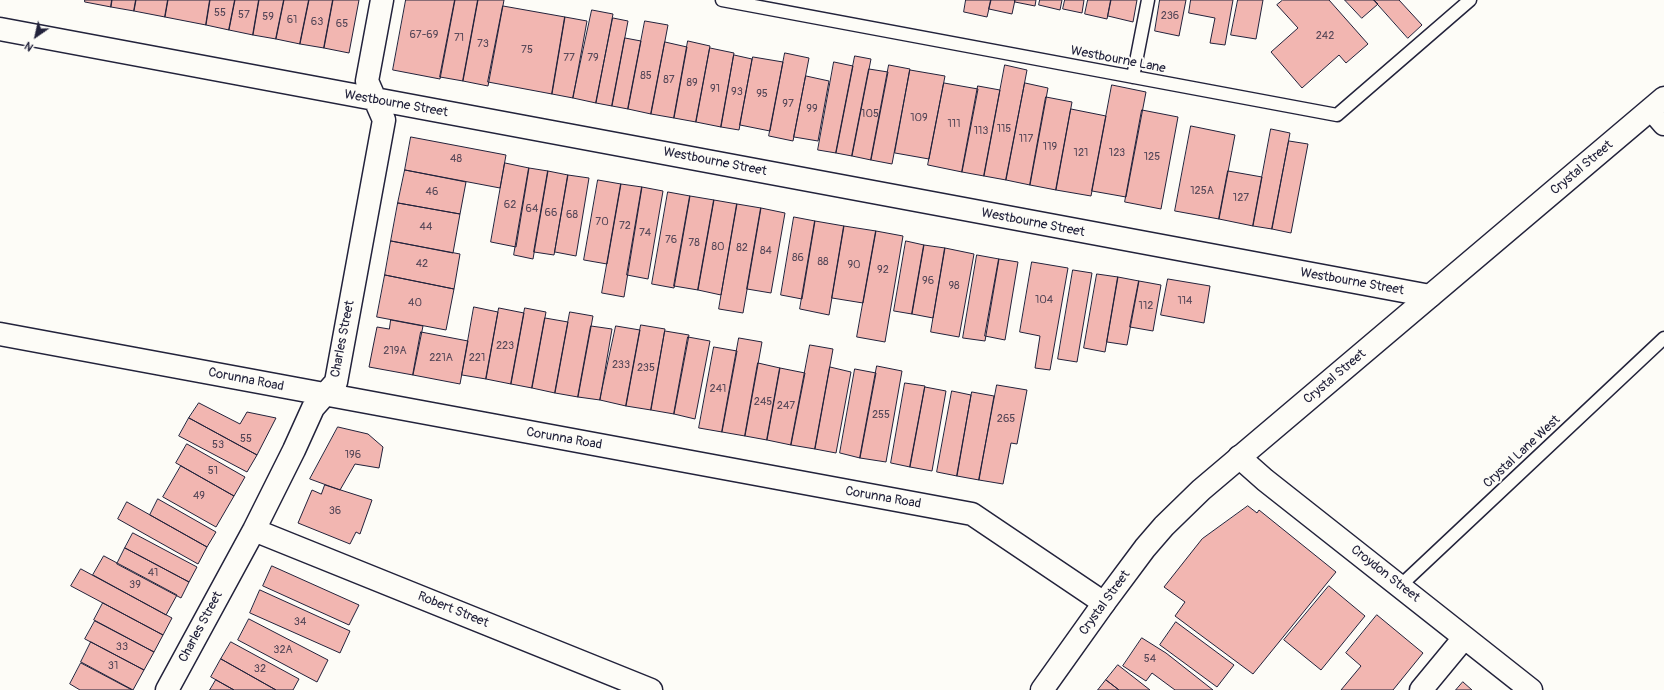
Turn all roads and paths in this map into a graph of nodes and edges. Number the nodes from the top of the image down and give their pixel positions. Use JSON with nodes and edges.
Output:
{"nodes":[{"id":1,"x":382,"y":0,"type":"edge"},
{"id":2,"x":722,"y":0,"type":"edge"},
{"id":3,"x":1148,"y":0,"type":"edge"},
{"id":4,"x":1470,"y":0,"type":"edge"},
{"id":5,"x":0,"y":29,"type":"edge"},
{"id":6,"x":1133,"y":77,"type":"junction"},
{"id":7,"x":376,"y":100,"type":"junction"},
{"id":8,"x":1660,"y":110,"type":"edge"},
{"id":9,"x":1430,"y":296,"type":"junction"},
{"id":10,"x":0,"y":334,"type":"edge"},
{"id":11,"x":1664,"y":338,"type":"edge"},
{"id":12,"x":324,"y":395,"type":"junction"},
{"id":13,"x":1239,"y":457,"type":"junction"},
{"id":14,"x":254,"y":530,"type":"junction"},
{"id":15,"x":1400,"y":586,"type":"junction"},
{"id":16,"x":1104,"y":602,"type":"junction"},
{"id":17,"x":1464,"y":638,"type":"junction"},
{"id":18,"x":167,"y":690,"type":"edge"},
{"id":19,"x":651,"y":690,"type":"edge"},
{"id":20,"x":1042,"y":690,"type":"edge"},
{"id":21,"x":1421,"y":690,"type":"edge"},
{"id":22,"x":1532,"y":690,"type":"edge"}],
"edges":[{"from":1,"to":7,"type":"street","name":"Charles Street"},
{"from":2,"to":6,"type":"lane","name":"Westbourne Lane"},
{"from":3,"to":6,"type":"lane"},
{"from":4,"to":6,"type":"lane","name":"Westbourne Lane"},
{"from":5,"to":7,"type":"street","name":"Westbourne Street"},
{"from":7,"to":9,"type":"street","name":"Westbourne Street"},
{"from":7,"to":12,"type":"street","name":"Charles Street"},
{"from":8,"to":9,"type":"street","name":"Crystal Street"},
{"from":9,"to":13,"type":"street","name":"Crystal Street"},
{"from":10,"to":12,"type":"street","name":"Corunna Road"},
{"from":11,"to":15,"type":"lane","name":"Crystal Lane West"},
{"from":12,"to":14,"type":"street","name":"Charles Street"},
{"from":12,"to":16,"type":"street","name":"Corunna Road"},
{"from":13,"to":15,"type":"street","name":"Croydon Street"},
{"from":13,"to":16,"type":"street","name":"Crystal Street"},
{"from":14,"to":18,"type":"street","name":"Charles Street"},
{"from":14,"to":19,"type":"street","name":"Robert Street"},
{"from":15,"to":17,"type":"street","name":"Croydon Street"},
{"from":16,"to":20,"type":"street","name":"Crystal Street"},
{"from":17,"to":21,"type":"street"},
{"from":17,"to":22,"type":"street","name":"Croydon Street"}]}
